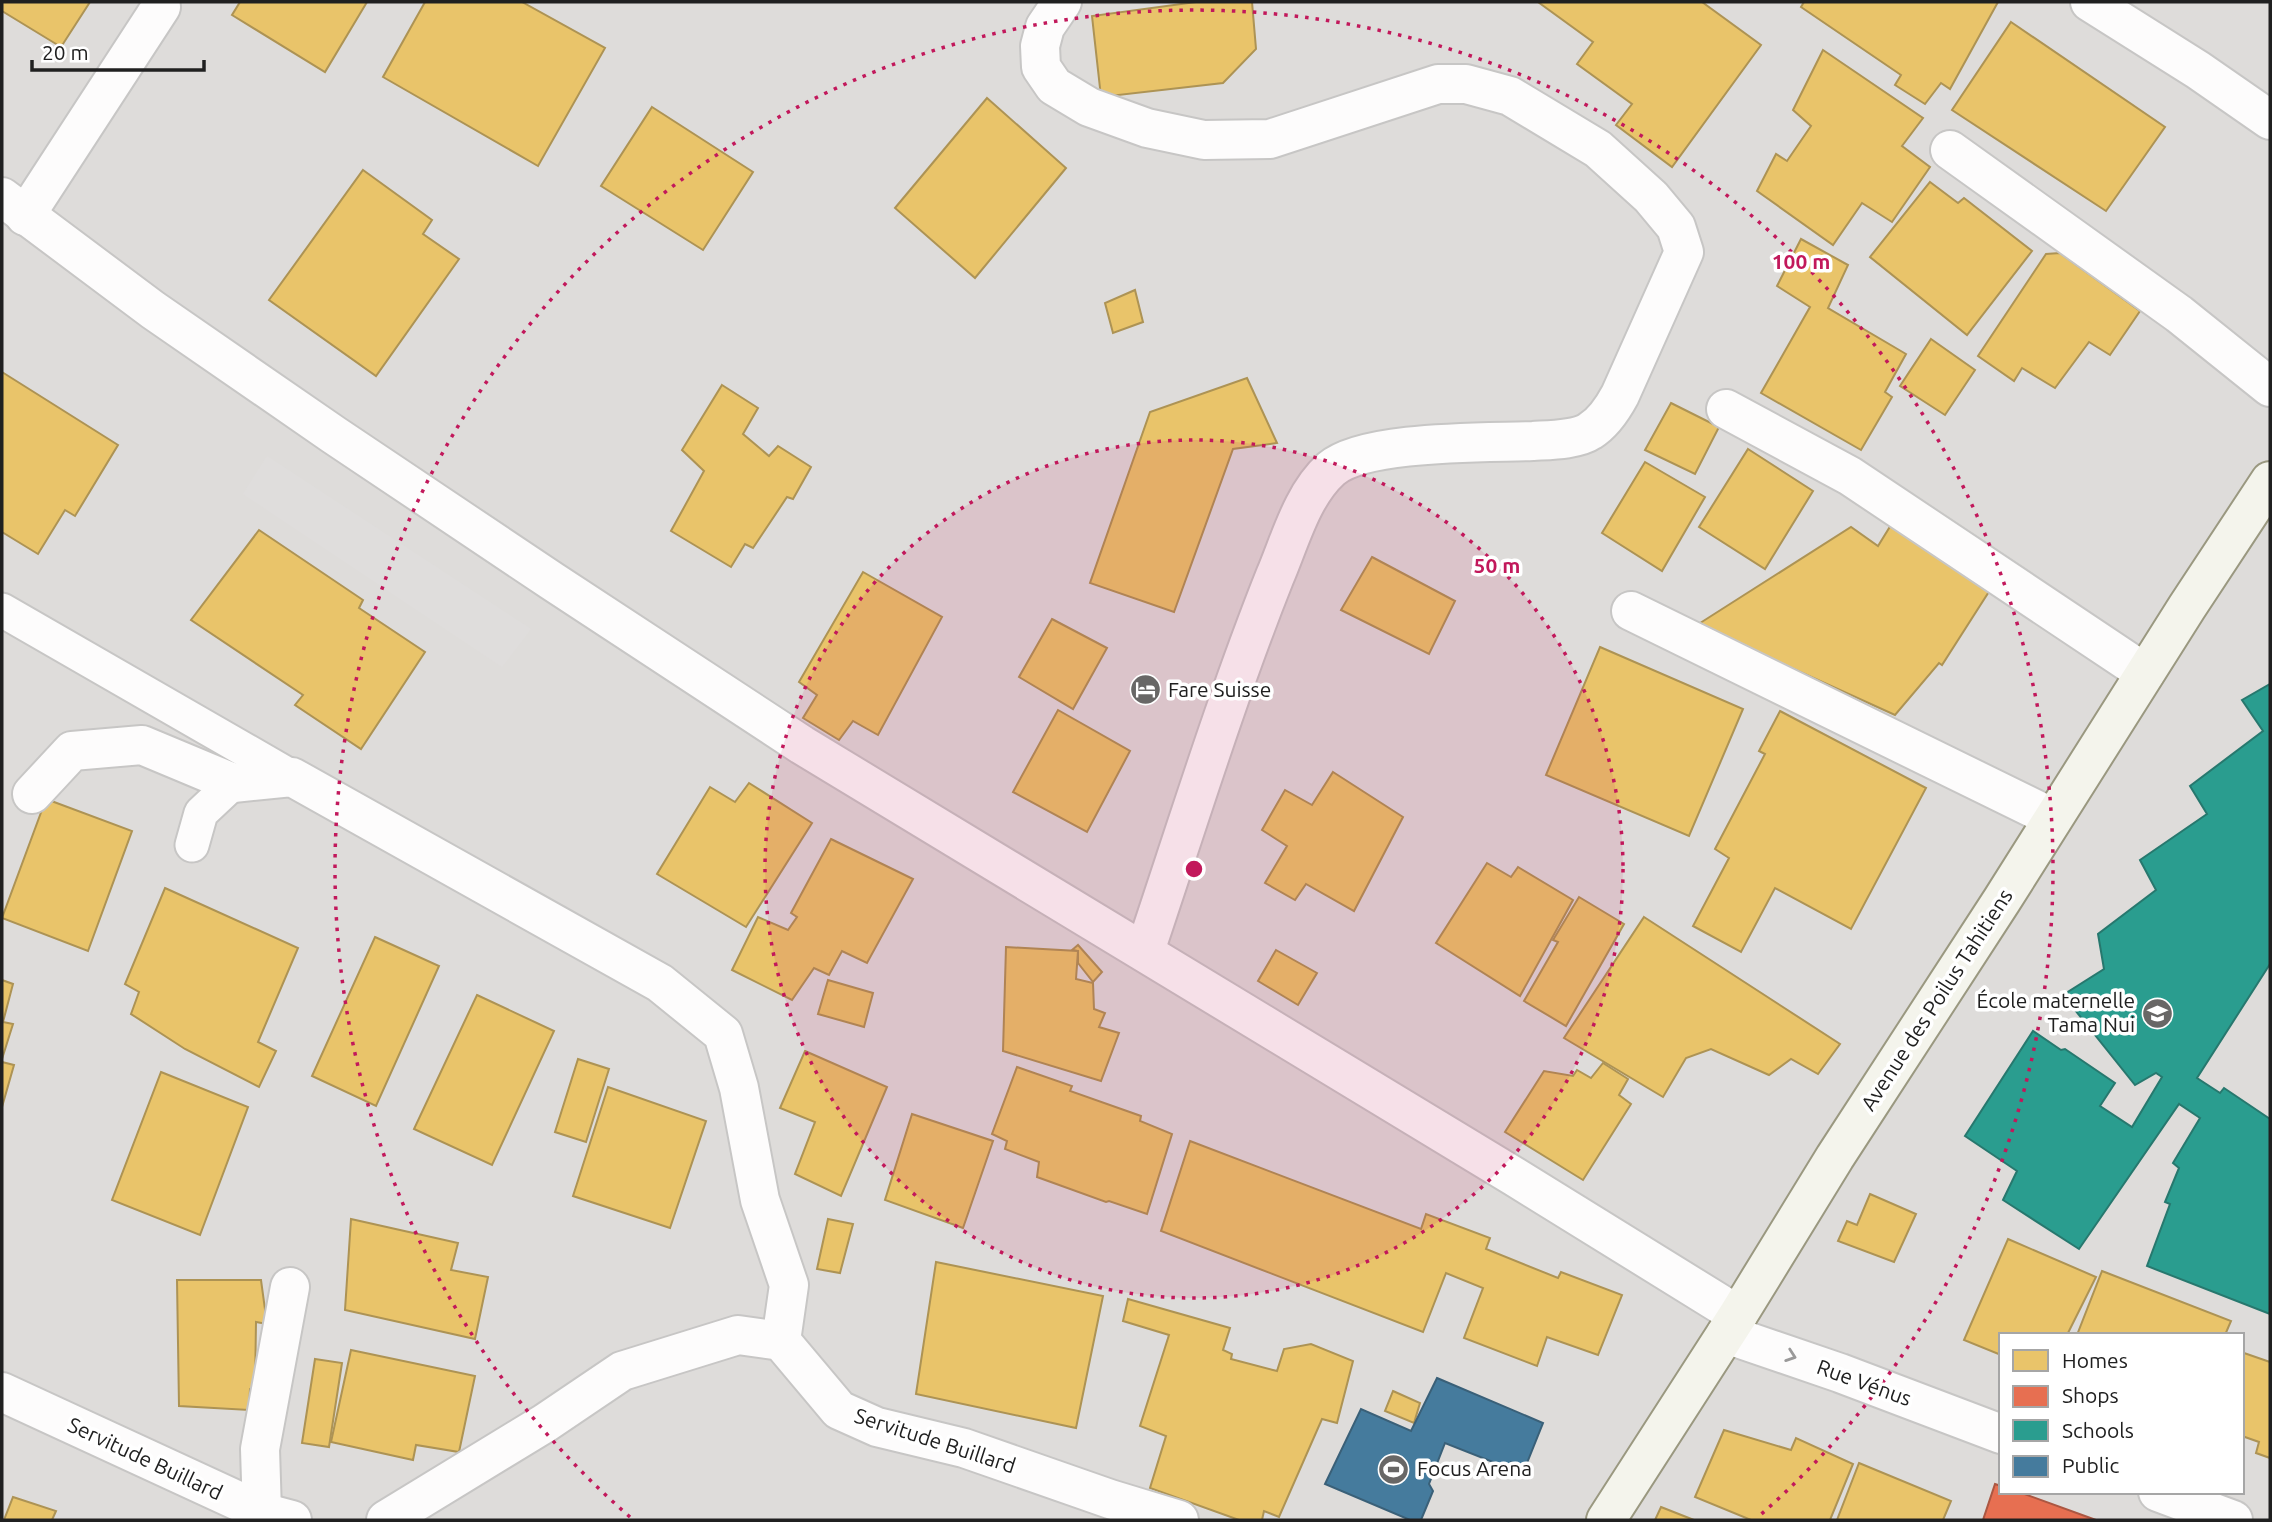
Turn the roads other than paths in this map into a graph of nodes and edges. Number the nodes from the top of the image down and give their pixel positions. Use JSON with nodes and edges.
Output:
{"nodes":[{"id":1,"x":1062,"y":2,"type":"edge"},
{"id":2,"x":2090,"y":2,"type":"edge"},
{"id":3,"x":161,"y":7,"type":"dead end"},
{"id":4,"x":2270,"y":120,"type":"edge"},
{"id":5,"x":1950,"y":150,"type":"dead end"},
{"id":6,"x":14,"y":206,"type":"edge"},
{"id":7,"x":2270,"y":387,"type":"edge"},
{"id":8,"x":1726,"y":410,"type":"dead end"},
{"id":9,"x":2270,"y":481,"type":"edge"},
{"id":10,"x":2,"y":610,"type":"edge"},
{"id":11,"x":1631,"y":611,"type":"dead end"},
{"id":12,"x":2145,"y":673,"type":"junction"},
{"id":13,"x":292,"y":776,"type":"junction"},
{"id":14,"x":233,"y":783,"type":"junction"},
{"id":15,"x":32,"y":794,"type":"dead end"},
{"id":16,"x":2053,"y":818,"type":"junction"},
{"id":17,"x":192,"y":845,"type":"dead end"},
{"id":18,"x":1145,"y":951,"type":"junction"},
{"id":19,"x":290,"y":1287,"type":"dead end"},
{"id":20,"x":1732,"y":1325,"type":"junction"},
{"id":21,"x":781,"y":1341,"type":"junction"},
{"id":22,"x":2,"y":1392,"type":"edge"},
{"id":23,"x":1999,"y":1433,"type":"edge"},
{"id":24,"x":2163,"y":1494,"type":"edge"},
{"id":25,"x":277,"y":1516,"type":"edge"},
{"id":26,"x":386,"y":1520,"type":"edge"},
{"id":27,"x":1179,"y":1520,"type":"edge"},
{"id":28,"x":1606,"y":1520,"type":"edge"},
{"id":29,"x":2233,"y":1520,"type":"edge"}],
"edges":[{"from":1,"to":18,"type":"street"},
{"from":2,"to":4,"type":"street"},
{"from":3,"to":6,"type":"street"},
{"from":5,"to":7,"type":"street"},
{"from":6,"to":18,"type":"street","name":"Rue Vénus"},
{"from":8,"to":12,"type":"street"},
{"from":9,"to":12,"type":"main road","name":"Avenue des Poilus Tahitiens"},
{"from":10,"to":13,"type":"lane"},
{"from":11,"to":16,"type":"street"},
{"from":12,"to":16,"type":"main road","name":"Avenue des Poilus Tahitiens"},
{"from":13,"to":14,"type":"street"},
{"from":13,"to":21,"type":"street"},
{"from":14,"to":15,"type":"street"},
{"from":14,"to":17,"type":"lane"},
{"from":16,"to":20,"type":"main road","name":"Avenue des Poilus Tahitiens"},
{"from":18,"to":20,"type":"street","name":"Rue Vénus"},
{"from":19,"to":25,"type":"street"},
{"from":20,"to":23,"type":"street","name":"Rue Vénus","one_way":true},
{"from":20,"to":28,"type":"main road","name":"Avenue des Poilus Tahitiens"},
{"from":21,"to":26,"type":"street"},
{"from":21,"to":27,"type":"street","name":"Servitude Buillard"},
{"from":22,"to":25,"type":"street","name":"Servitude Buillard"},
{"from":24,"to":29,"type":"street"}]}
